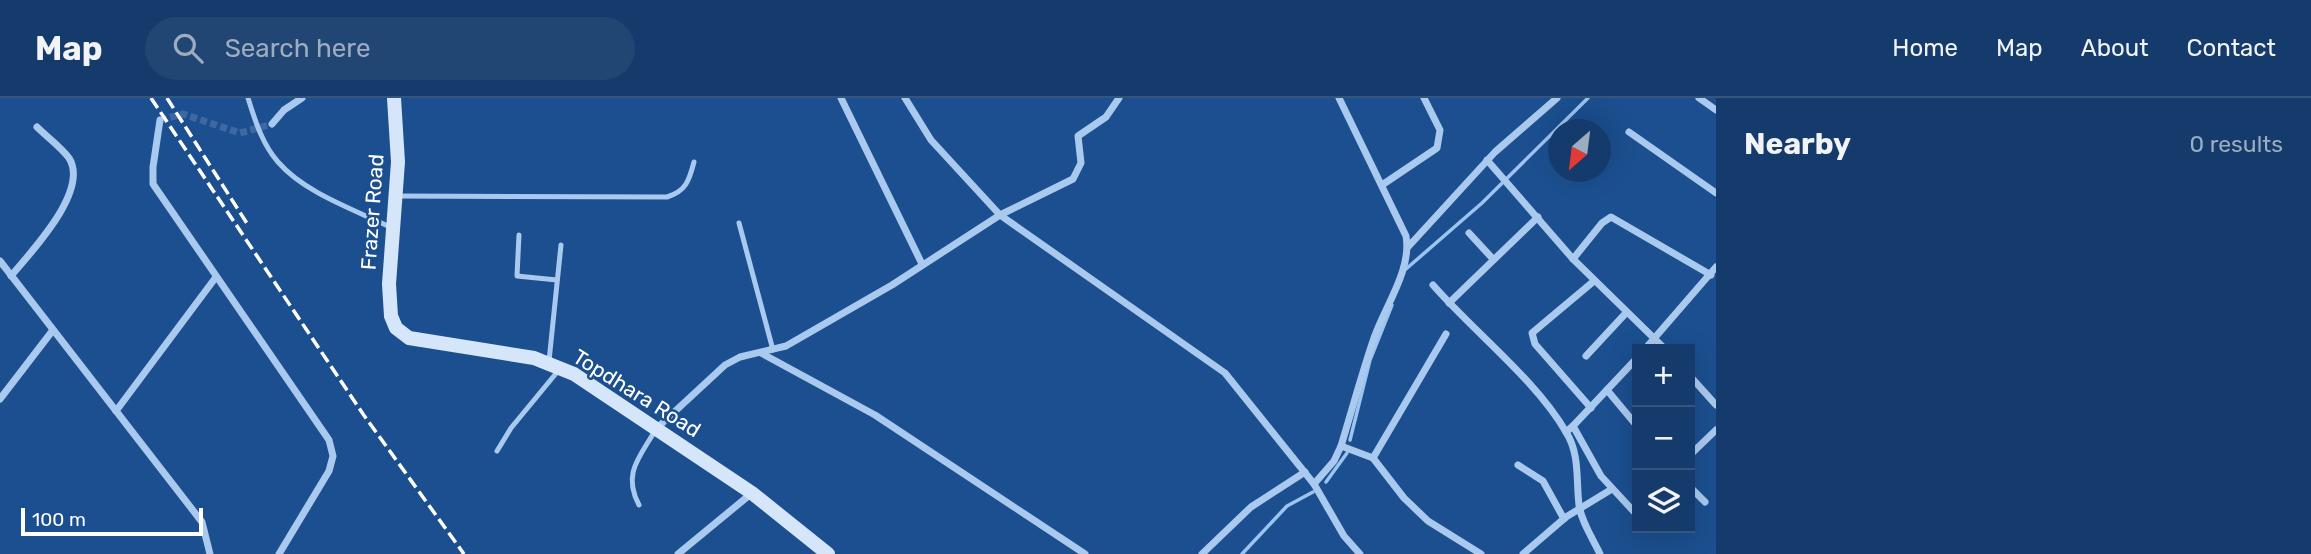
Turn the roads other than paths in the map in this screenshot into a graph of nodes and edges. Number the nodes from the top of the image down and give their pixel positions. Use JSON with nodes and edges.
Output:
{"nodes":[{"id":1,"x":248,"y":98,"type":"edge"},
{"id":2,"x":302,"y":98,"type":"edge"},
{"id":3,"x":394,"y":98,"type":"edge"},
{"id":4,"x":841,"y":98,"type":"edge"},
{"id":5,"x":905,"y":98,"type":"edge"},
{"id":6,"x":1119,"y":98,"type":"edge"},
{"id":7,"x":1339,"y":98,"type":"edge"},
{"id":8,"x":1424,"y":98,"type":"edge"},
{"id":9,"x":1557,"y":98,"type":"edge"},
{"id":10,"x":1699,"y":98,"type":"edge"},
{"id":11,"x":1716,"y":110,"type":"edge"},
{"id":12,"x":160,"y":120,"type":"dead end"},
{"id":13,"x":272,"y":124,"type":"tunnel mouth"},
{"id":14,"x":37,"y":127,"type":"dead end"},
{"id":15,"x":1629,"y":132,"type":"dead end"},
{"id":16,"x":1487,"y":160,"type":"junction"},
{"id":17,"x":694,"y":162,"type":"dead end"},
{"id":18,"x":1381,"y":185,"type":"junction"},
{"id":19,"x":1716,"y":193,"type":"edge"},
{"id":20,"x":396,"y":196,"type":"junction"},
{"id":21,"x":1000,"y":215,"type":"junction"},
{"id":22,"x":1538,"y":217,"type":"junction"},
{"id":23,"x":739,"y":223,"type":"dead end"},
{"id":24,"x":393,"y":228,"type":"junction"},
{"id":25,"x":1469,"y":233,"type":"dead end"},
{"id":26,"x":519,"y":235,"type":"dead end"},
{"id":27,"x":561,"y":245,"type":"dead end"},
{"id":28,"x":1408,"y":247,"type":"junction"},
{"id":29,"x":1493,"y":259,"type":"junction"},
{"id":30,"x":1573,"y":259,"type":"junction"},
{"id":31,"x":0,"y":261,"type":"edge"},
{"id":32,"x":922,"y":264,"type":"junction"},
{"id":33,"x":1716,"y":267,"type":"edge"},
{"id":34,"x":1711,"y":275,"type":"junction"},
{"id":35,"x":11,"y":276,"type":"junction"},
{"id":36,"x":216,"y":277,"type":"junction"},
{"id":37,"x":557,"y":280,"type":"junction"},
{"id":38,"x":1594,"y":281,"type":"junction"},
{"id":39,"x":1433,"y":285,"type":"dead end"},
{"id":40,"x":1449,"y":303,"type":"junction"},
{"id":41,"x":1625,"y":314,"type":"junction"},
{"id":42,"x":396,"y":328,"type":"joint"},
{"id":43,"x":53,"y":330,"type":"junction"},
{"id":44,"x":1446,"y":334,"type":"dead end"},
{"id":45,"x":1655,"y":339,"type":"junction"},
{"id":46,"x":1650,"y":344,"type":"edge"},
{"id":47,"x":1660,"y":344,"type":"edge"},
{"id":48,"x":773,"y":350,"type":"junction"},
{"id":49,"x":761,"y":352,"type":"junction"},
{"id":50,"x":1586,"y":356,"type":"dead end"},
{"id":51,"x":1632,"y":363,"type":"edge"},
{"id":52,"x":554,"y":366,"type":"junction"},
{"id":53,"x":1695,"y":382,"type":"edge"},
{"id":54,"x":1607,"y":390,"type":"junction"},
{"id":55,"x":0,"y":399,"type":"edge"},
{"id":56,"x":1716,"y":405,"type":"edge"},
{"id":57,"x":1591,"y":408,"type":"junction"},
{"id":58,"x":116,"y":411,"type":"junction"},
{"id":59,"x":1632,"y":420,"type":"edge"},
{"id":60,"x":656,"y":428,"type":"junction"},
{"id":61,"x":1570,"y":429,"type":"junction"},
{"id":62,"x":1716,"y":430,"type":"edge"},
{"id":63,"x":1341,"y":446,"type":"junction"},
{"id":64,"x":1695,"y":450,"type":"edge"},
{"id":65,"x":497,"y":451,"type":"dead end"},
{"id":66,"x":1373,"y":458,"type":"junction"},
{"id":67,"x":1518,"y":465,"type":"dead end"},
{"id":68,"x":1304,"y":472,"type":"junction"},
{"id":69,"x":1314,"y":484,"type":"junction"},
{"id":70,"x":1612,"y":489,"type":"junction"},
{"id":71,"x":1695,"y":492,"type":"edge"},
{"id":72,"x":752,"y":494,"type":"junction"},
{"id":73,"x":1705,"y":502,"type":"dead end"},
{"id":74,"x":639,"y":505,"type":"dead end"},
{"id":75,"x":1632,"y":509,"type":"edge"},
{"id":76,"x":1577,"y":510,"type":"junction"},
{"id":77,"x":1565,"y":518,"type":"junction"},
{"id":78,"x":210,"y":554,"type":"edge"},
{"id":79,"x":279,"y":554,"type":"edge"},
{"id":80,"x":678,"y":554,"type":"edge"},
{"id":81,"x":828,"y":554,"type":"edge"},
{"id":82,"x":1084,"y":554,"type":"edge"},
{"id":83,"x":1202,"y":554,"type":"edge"},
{"id":84,"x":1360,"y":554,"type":"edge"},
{"id":85,"x":1481,"y":554,"type":"edge"},
{"id":86,"x":1523,"y":554,"type":"edge"},
{"id":87,"x":1600,"y":554,"type":"edge"}],
"edges":[{"from":1,"to":24,"type":"lane"},
{"from":2,"to":13,"type":"street"},
{"from":3,"to":20,"type":"street","name":"Frazer Road"},
{"from":4,"to":32,"type":"street"},
{"from":5,"to":21,"type":"street"},
{"from":6,"to":21,"type":"street"},
{"from":7,"to":18,"type":"street"},
{"from":8,"to":18,"type":"street"},
{"from":9,"to":16,"type":"street"},
{"from":10,"to":11,"type":"street"},
{"from":12,"to":36,"type":"street"},
{"from":14,"to":35,"type":"street"},
{"from":15,"to":19,"type":"street"},
{"from":16,"to":22,"type":"street"},
{"from":16,"to":28,"type":"street"},
{"from":17,"to":20,"type":"lane"},
{"from":18,"to":28,"type":"street"},
{"from":20,"to":24,"type":"street","name":"Frazer Road"},
{"from":21,"to":32,"type":"street"},
{"from":21,"to":68,"type":"street"},
{"from":22,"to":29,"type":"street"},
{"from":22,"to":30,"type":"street"},
{"from":23,"to":48,"type":"lane"},
{"from":24,"to":42,"type":"street","name":"Frazer Road"},
{"from":25,"to":29,"type":"street"},
{"from":26,"to":37,"type":"lane"},
{"from":27,"to":37,"type":"lane"},
{"from":28,"to":63,"type":"street"},
{"from":29,"to":40,"type":"street"},
{"from":30,"to":34,"type":"street"},
{"from":30,"to":38,"type":"street"},
{"from":31,"to":35,"type":"street"},
{"from":32,"to":48,"type":"street"},
{"from":33,"to":34,"type":"street"},
{"from":34,"to":45,"type":"street"},
{"from":35,"to":43,"type":"street"},
{"from":36,"to":58,"type":"street"},
{"from":36,"to":79,"type":"street"},
{"from":37,"to":52,"type":"lane"},
{"from":38,"to":41,"type":"street"},
{"from":38,"to":57,"type":"street"},
{"from":39,"to":40,"type":"street"},
{"from":40,"to":61,"type":"street"},
{"from":41,"to":45,"type":"street"},
{"from":41,"to":50,"type":"street"},
{"from":42,"to":52,"type":"street","name":"Topdhara Road"},
{"from":43,"to":55,"type":"street"},
{"from":43,"to":58,"type":"street"},
{"from":44,"to":66,"type":"street"},
{"from":45,"to":46,"type":"street"},
{"from":45,"to":47,"type":"street"},
{"from":48,"to":49,"type":"street"},
{"from":49,"to":60,"type":"street"},
{"from":49,"to":82,"type":"street"},
{"from":51,"to":54,"type":"street"},
{"from":52,"to":60,"type":"street","name":"Topdhara Road"},
{"from":52,"to":65,"type":"lane"},
{"from":53,"to":56,"type":"street"},
{"from":54,"to":57,"type":"street"},
{"from":54,"to":59,"type":"street"},
{"from":57,"to":61,"type":"street"},
{"from":58,"to":78,"type":"street"},
{"from":60,"to":72,"type":"street","name":"Topdhara Road"},
{"from":60,"to":74,"type":"lane"},
{"from":61,"to":70,"type":"street"},
{"from":61,"to":76,"type":"street"},
{"from":62,"to":64,"type":"street"},
{"from":63,"to":66,"type":"street"},
{"from":63,"to":69,"type":"street"},
{"from":66,"to":85,"type":"street"},
{"from":67,"to":77,"type":"street"},
{"from":68,"to":69,"type":"street"},
{"from":68,"to":83,"type":"street"},
{"from":69,"to":84,"type":"street"},
{"from":70,"to":75,"type":"street"},
{"from":70,"to":76,"type":"street"},
{"from":71,"to":73,"type":"street"},
{"from":72,"to":80,"type":"street"},
{"from":72,"to":81,"type":"street","name":"Topdhara Road"},
{"from":76,"to":77,"type":"street"},
{"from":76,"to":87,"type":"street"},
{"from":77,"to":86,"type":"street"}]}
